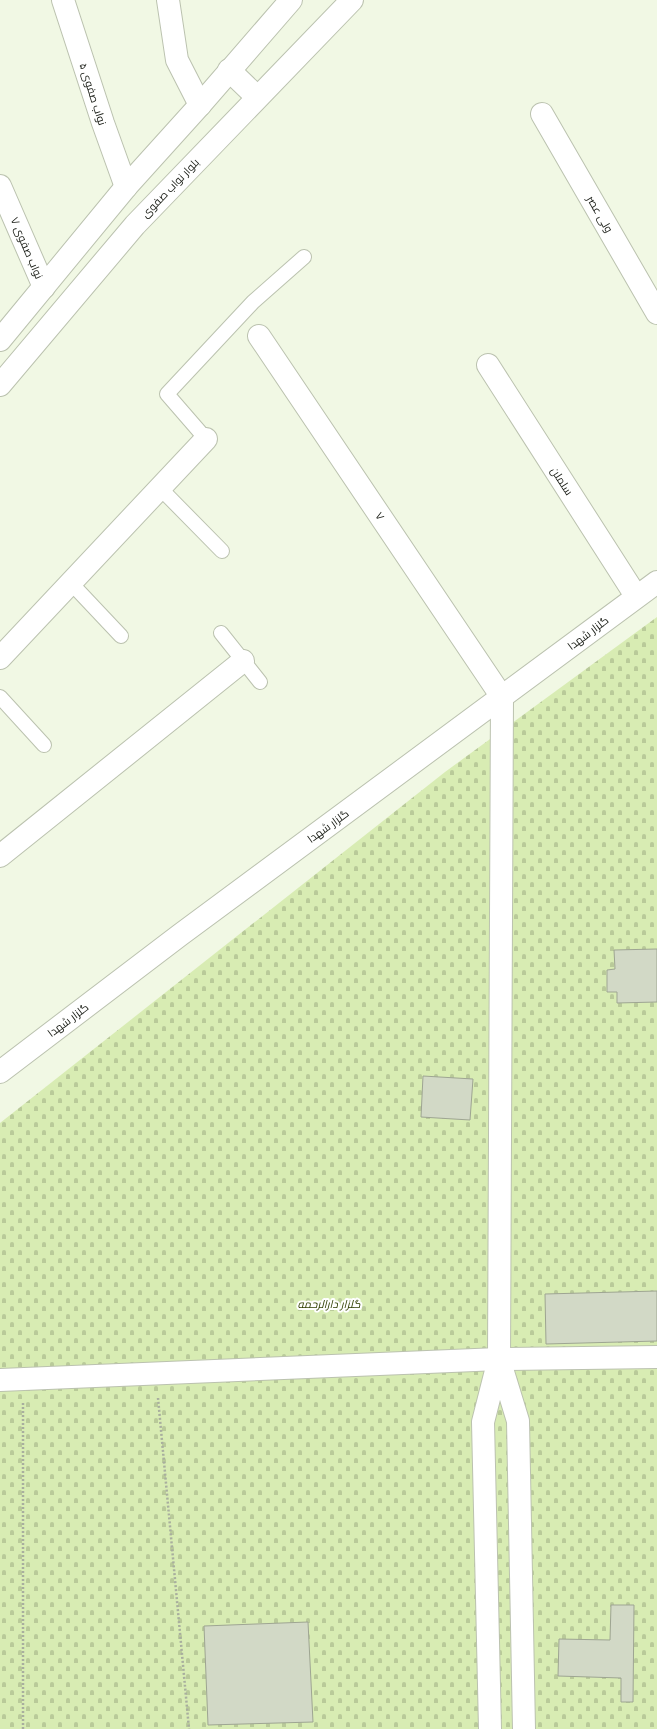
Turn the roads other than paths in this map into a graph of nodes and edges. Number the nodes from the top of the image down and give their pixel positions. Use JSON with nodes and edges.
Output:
{"nodes":[{"id":1,"x":63,"y":0,"type":"edge"},
{"id":2,"x":168,"y":0,"type":"edge"},
{"id":3,"x":290,"y":0,"type":"edge"},
{"id":4,"x":352,"y":0,"type":"edge"},
{"id":5,"x":229,"y":70,"type":"junction"},
{"id":6,"x":257,"y":97,"type":"junction"},
{"id":7,"x":200,"y":105,"type":"junction"},
{"id":8,"x":542,"y":114,"type":"dead end"},
{"id":9,"x":0,"y":186,"type":"edge"},
{"id":10,"x":126,"y":186,"type":"junction"},
{"id":11,"x":304,"y":257,"type":"dead end"},
{"id":12,"x":44,"y":287,"type":"junction"},
{"id":13,"x":657,"y":313,"type":"edge"},
{"id":14,"x":259,"y":336,"type":"dead end"},
{"id":15,"x":0,"y":340,"type":"edge"},
{"id":16,"x":488,"y":365,"type":"dead end"},
{"id":17,"x":0,"y":385,"type":"edge"},
{"id":18,"x":206,"y":439,"type":"joint"},
{"id":19,"x":160,"y":488,"type":"junction"},
{"id":20,"x":222,"y":551,"type":"dead end"},
{"id":21,"x":657,"y":582,"type":"edge"},
{"id":22,"x":71,"y":583,"type":"junction"},
{"id":23,"x":636,"y":596,"type":"junction"},
{"id":24,"x":221,"y":633,"type":"dead end"},
{"id":25,"x":121,"y":636,"type":"dead end"},
{"id":26,"x":0,"y":658,"type":"edge"},
{"id":27,"x":243,"y":661,"type":"junction"},
{"id":28,"x":260,"y":682,"type":"dead end"},
{"id":29,"x":0,"y":696,"type":"edge"},
{"id":30,"x":502,"y":697,"type":"junction"},
{"id":31,"x":44,"y":745,"type":"dead end"},
{"id":32,"x":0,"y":856,"type":"edge"},
{"id":33,"x":0,"y":1072,"type":"edge"},
{"id":34,"x":657,"y":1357,"type":"edge"},
{"id":35,"x":498,"y":1359,"type":"junction"},
{"id":36,"x":0,"y":1380,"type":"edge"},
{"id":37,"x":490,"y":1729,"type":"edge"},
{"id":38,"x":524,"y":1729,"type":"edge"}],
"edges":[{"from":1,"to":10,"type":"street","name":"نواب صفوی ۵"},
{"from":2,"to":7,"type":"street"},
{"from":3,"to":5,"type":"street"},
{"from":4,"to":6,"type":"street","name":"بلوار نواب صفوی"},
{"from":5,"to":6,"type":"street"},
{"from":5,"to":7,"type":"street"},
{"from":6,"to":17,"type":"street","name":"بلوار نواب صفوی"},
{"from":7,"to":10,"type":"street"},
{"from":8,"to":13,"type":"street","name":"ولی عصر"},
{"from":9,"to":12,"type":"street","name":"نواب صفوی ۷"},
{"from":10,"to":12,"type":"street"},
{"from":11,"to":18,"type":"lane"},
{"from":12,"to":15,"type":"street"},
{"from":14,"to":30,"type":"street","name":"۷"},
{"from":16,"to":23,"type":"street","name":"سلملن"},
{"from":18,"to":19,"type":"street"},
{"from":19,"to":20,"type":"lane"},
{"from":19,"to":22,"type":"street"},
{"from":21,"to":23,"type":"street","name":"گلزار شهدا"},
{"from":22,"to":25,"type":"lane"},
{"from":22,"to":26,"type":"street"},
{"from":23,"to":30,"type":"street","name":"گلزار شهدا"},
{"from":24,"to":27,"type":"lane"},
{"from":27,"to":28,"type":"lane"},
{"from":27,"to":32,"type":"street"},
{"from":29,"to":31,"type":"lane"},
{"from":30,"to":33,"type":"street","name":"گلزار شهدا"},
{"from":30,"to":35,"type":"street"},
{"from":34,"to":35,"type":"street"},
{"from":35,"to":36,"type":"street"},
{"from":35,"to":37,"type":"street"},
{"from":35,"to":38,"type":"street"}]}
